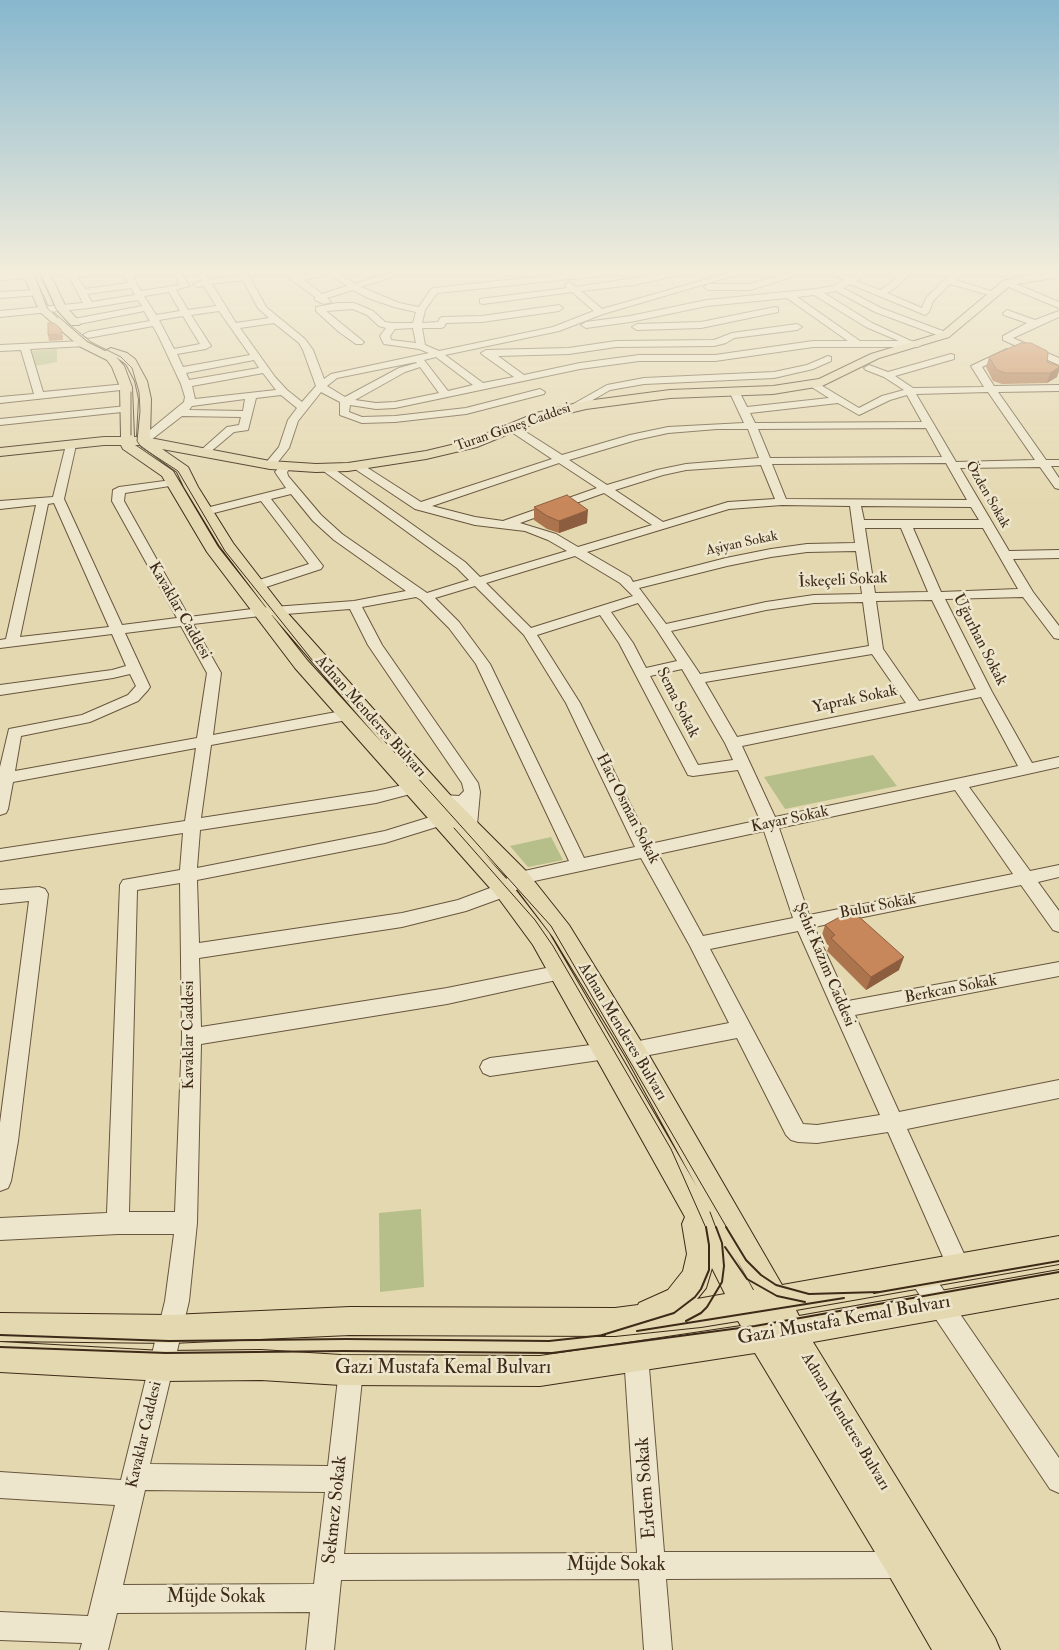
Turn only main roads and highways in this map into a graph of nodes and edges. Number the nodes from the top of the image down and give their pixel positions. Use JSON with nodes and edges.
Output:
{"nodes":[{"id":1,"x":97,"y":349,"type":"edge"},
{"id":2,"x":107,"y":349,"type":"edge"},
{"id":3,"x":900,"y":349,"type":"edge"},
{"id":4,"x":126,"y":441,"type":"junction"},
{"id":5,"x":143,"y":441,"type":"junction"},
{"id":6,"x":0,"y":452,"type":"edge"},
{"id":7,"x":205,"y":452,"type":"junction"},
{"id":8,"x":175,"y":475,"type":"junction"},
{"id":9,"x":269,"y":612,"type":"junction"},
{"id":10,"x":442,"y":811,"type":"junction"},
{"id":11,"x":512,"y":884,"type":"junction"},
{"id":12,"x":620,"y":1051,"type":"junction"},
{"id":13,"x":681,"y":1184,"type":"junction"},
{"id":14,"x":1059,"y":1250,"type":"edge"},
{"id":15,"x":1059,"y":1284,"type":"edge"},
{"id":16,"x":776,"y":1300,"type":"junction"},
{"id":17,"x":745,"y":1306,"type":"junction"},
{"id":18,"x":597,"y":1323,"type":"junction"},
{"id":19,"x":0,"y":1327,"type":"edge"},
{"id":20,"x":792,"y":1332,"type":"junction"},
{"id":21,"x":762,"y":1337,"type":"junction"},
{"id":22,"x":0,"y":1357,"type":"edge"},
{"id":23,"x":951,"y":1650,"type":"edge"},
{"id":24,"x":983,"y":1650,"type":"edge"}],
"edges":[{"from":1,"to":4,"type":"main road"},
{"from":2,"to":5,"type":"main road"},
{"from":3,"to":7,"type":"main road","name":"Turan Güneş Caddesi"},
{"from":4,"to":5,"type":"main road","name":"Turan Güneş Caddesi"},
{"from":4,"to":6,"type":"main road","name":"Turan Güneş Caddesi"},
{"from":4,"to":8,"type":"main road","name":"Adnan Menderes Bulvarı"},
{"from":5,"to":7,"type":"main road","name":"Turan Güneş Caddesi"},
{"from":5,"to":8,"type":"main road","name":"Adnan Menderes Bulvarı"},
{"from":7,"to":8,"type":"main road"},
{"from":8,"to":9,"type":"main road","name":"Adnan Menderes Bulvarı"},
{"from":8,"to":9,"type":"main road","name":"Adnan Menderes Bulvarı"},
{"from":9,"to":10,"type":"main road","name":"Adnan Menderes Bulvarı"},
{"from":9,"to":10,"type":"main road","name":"Adnan Menderes Bulvarı"},
{"from":10,"to":11,"type":"main road","name":"Adnan Menderes Bulvarı"},
{"from":10,"to":11,"type":"main road","name":"Adnan Menderes Bulvarı"},
{"from":11,"to":12,"type":"main road","name":"Adnan Menderes Bulvarı"},
{"from":11,"to":12,"type":"main road","name":"Adnan Menderes Bulvarı"},
{"from":12,"to":13,"type":"main road","name":"Adnan Menderes Bulvarı"},
{"from":12,"to":16,"type":"main road","name":"Adnan Menderes Bulvarı"},
{"from":13,"to":17,"type":"main road","name":"Adnan Menderes Bulvarı"},
{"from":13,"to":18,"type":"main road"},
{"from":14,"to":16,"type":"main road","name":"Gazi Mustafa Kemal Bulvarı"},
{"from":15,"to":20,"type":"main road","name":"Gazi Mustafa Kemal Bulvarı"},
{"from":16,"to":17,"type":"main road","name":"Gazi Mustafa Kemal Bulvarı"},
{"from":16,"to":20,"type":"main road","name":"Adnan Menderes Bulvarı"},
{"from":17,"to":18,"type":"main road","name":"Gazi Mustafa Kemal Bulvarı"},
{"from":17,"to":21,"type":"main road","name":"Adnan Menderes Bulvarı"},
{"from":18,"to":19,"type":"main road","name":"Gazi Mustafa Kemal Bulvarı"},
{"from":20,"to":21,"type":"main road","name":"Gazi Mustafa Kemal Bulvarı"},
{"from":20,"to":24,"type":"main road","name":"Adnan Menderes Bulvarı"},
{"from":21,"to":22,"type":"main road","name":"Gazi Mustafa Kemal Bulvarı"},
{"from":21,"to":23,"type":"main road","name":"Adnan Menderes Bulvarı"}]}
